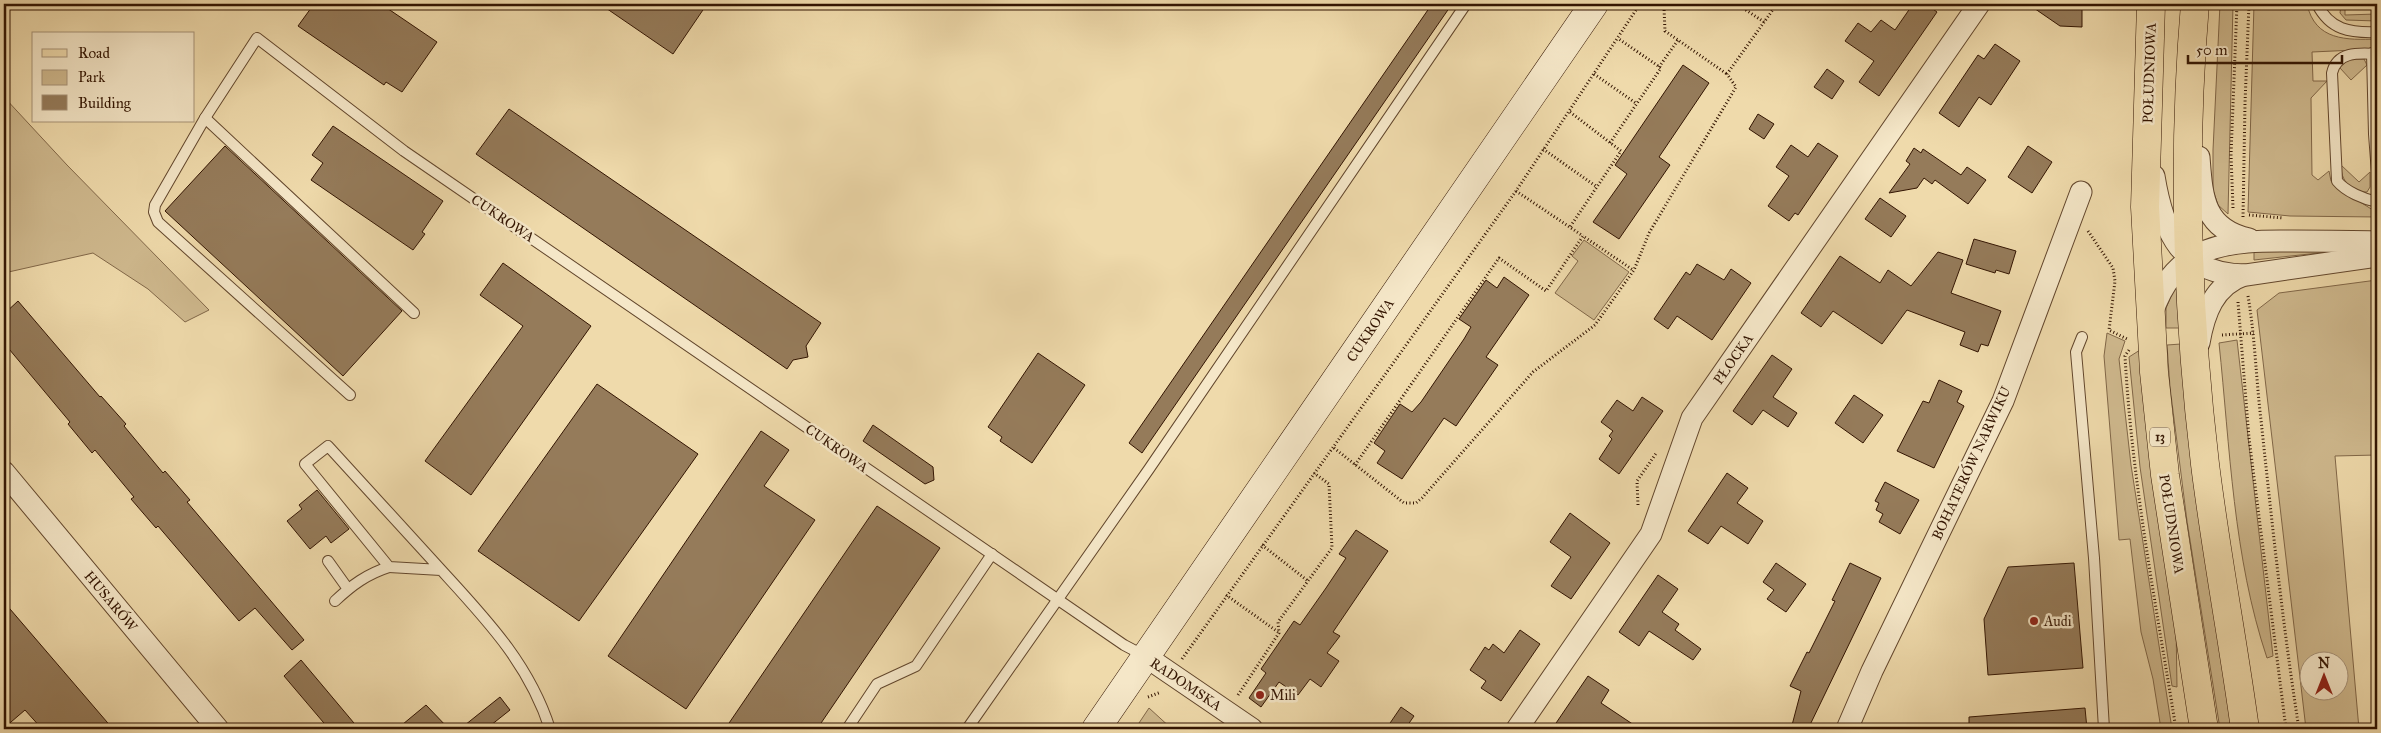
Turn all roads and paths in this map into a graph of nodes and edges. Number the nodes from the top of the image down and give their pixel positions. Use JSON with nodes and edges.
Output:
{"nodes":[{"id":1,"x":1466,"y":4,"type":"edge"},
{"id":2,"x":1594,"y":4,"type":"edge"},
{"id":3,"x":1640,"y":4,"type":"edge"},
{"id":4,"x":1667,"y":4,"type":"edge"},
{"id":5,"x":1737,"y":4,"type":"edge"},
{"id":6,"x":1778,"y":4,"type":"edge"},
{"id":7,"x":1979,"y":4,"type":"edge"},
{"id":8,"x":2151,"y":4,"type":"edge"},
{"id":9,"x":2195,"y":4,"type":"edge"},
{"id":10,"x":2237,"y":4,"type":"edge"},
{"id":11,"x":2249,"y":4,"type":"edge"},
{"id":12,"x":2317,"y":4,"type":"edge"},
{"id":13,"x":1764,"y":22,"type":"junction"},
{"id":14,"x":2377,"y":32,"type":"edge"},
{"id":15,"x":1619,"y":39,"type":"junction"},
{"id":16,"x":1678,"y":40,"type":"junction"},
{"id":17,"x":2375,"y":54,"type":"edge"},
{"id":18,"x":1659,"y":66,"type":"junction"},
{"id":19,"x":2192,"y":68,"type":"junction"},
{"id":20,"x":1594,"y":74,"type":"junction"},
{"id":21,"x":1727,"y":74,"type":"junction"},
{"id":22,"x":1637,"y":104,"type":"junction"},
{"id":23,"x":1570,"y":112,"type":"junction"},
{"id":24,"x":205,"y":118,"type":"junction"},
{"id":25,"x":2146,"y":141,"type":"junction"},
{"id":26,"x":1610,"y":143,"type":"junction"},
{"id":27,"x":1544,"y":149,"type":"junction"},
{"id":28,"x":2377,"y":173,"type":"edge"},
{"id":29,"x":1597,"y":187,"type":"junction"},
{"id":30,"x":1516,"y":190,"type":"junction"},
{"id":31,"x":2078,"y":201,"type":"joint"},
{"id":32,"x":2377,"y":202,"type":"edge"},
{"id":33,"x":1570,"y":227,"type":"junction"},
{"id":34,"x":1584,"y":236,"type":"junction"},
{"id":35,"x":2246,"y":238,"type":"junction"},
{"id":36,"x":2377,"y":242,"type":"edge"},
{"id":37,"x":2377,"y":256,"type":"edge"},
{"id":38,"x":2190,"y":258,"type":"junction"},
{"id":39,"x":1634,"y":270,"type":"junction"},
{"id":40,"x":2242,"y":276,"type":"junction"},
{"id":41,"x":414,"y":313,"type":"dead end"},
{"id":42,"x":2151,"y":317,"type":"junction"},
{"id":43,"x":2082,"y":336,"type":"dead end"},
{"id":44,"x":2133,"y":341,"type":"dead end"},
{"id":45,"x":2197,"y":375,"type":"junction"},
{"id":46,"x":350,"y":395,"type":"dead end"},
{"id":47,"x":1334,"y":448,"type":"junction"},
{"id":48,"x":1355,"y":465,"type":"junction"},
{"id":49,"x":4,"y":472,"type":"edge"},
{"id":50,"x":1314,"y":473,"type":"junction"},
{"id":51,"x":1262,"y":545,"type":"junction"},
{"id":52,"x":992,"y":554,"type":"junction"},
{"id":53,"x":328,"y":561,"type":"dead end"},
{"id":54,"x":389,"y":567,"type":"junction"},
{"id":55,"x":441,"y":570,"type":"junction"},
{"id":56,"x":1308,"y":581,"type":"junction"},
{"id":57,"x":348,"y":589,"type":"junction"},
{"id":58,"x":1226,"y":595,"type":"junction"},
{"id":59,"x":1059,"y":600,"type":"junction"},
{"id":60,"x":335,"y":601,"type":"dead end"},
{"id":61,"x":1279,"y":633,"type":"junction"},
{"id":62,"x":1145,"y":656,"type":"junction"},
{"id":63,"x":1182,"y":658,"type":"dead end"},
{"id":64,"x":1233,"y":701,"type":"dead end"},
{"id":65,"x":218,"y":729,"type":"edge"},
{"id":66,"x":550,"y":729,"type":"edge"},
{"id":67,"x":847,"y":729,"type":"edge"},
{"id":68,"x":967,"y":729,"type":"edge"},
{"id":69,"x":1096,"y":729,"type":"edge"},
{"id":70,"x":1252,"y":729,"type":"edge"},
{"id":71,"x":1517,"y":729,"type":"edge"},
{"id":72,"x":1847,"y":729,"type":"edge"},
{"id":73,"x":2104,"y":729,"type":"edge"},
{"id":74,"x":2204,"y":729,"type":"edge"},
{"id":75,"x":2245,"y":729,"type":"edge"},
{"id":76,"x":2286,"y":729,"type":"edge"},
{"id":77,"x":2299,"y":729,"type":"edge"}],
"edges":[{"from":1,"to":59,"type":"lane"},
{"from":2,"to":62,"type":"street","name":"CUKROWA"},
{"from":3,"to":15,"type":"path"},
{"from":4,"to":16,"type":"path"},
{"from":5,"to":13,"type":"path"},
{"from":6,"to":13,"type":"path"},
{"from":7,"to":71,"type":"street","name":"PŁOCKA"},
{"from":8,"to":25,"type":"main road","name":"POŁUDNIOWA","number":"13"},
{"from":9,"to":19,"type":"main road"},
{"from":10,"to":35,"type":"path"},
{"from":11,"to":35,"type":"path"},
{"from":12,"to":14,"type":"lane"},
{"from":13,"to":21,"type":"path"},
{"from":15,"to":18,"type":"path"},
{"from":15,"to":20,"type":"path"},
{"from":16,"to":18,"type":"path"},
{"from":16,"to":21,"type":"path"},
{"from":17,"to":28,"type":"lane"},
{"from":17,"to":32,"type":"lane"},
{"from":18,"to":22,"type":"path"},
{"from":19,"to":35,"type":"street"},
{"from":19,"to":38,"type":"main road"},
{"from":20,"to":22,"type":"path"},
{"from":20,"to":23,"type":"path"},
{"from":21,"to":39,"type":"path"},
{"from":22,"to":26,"type":"path"},
{"from":23,"to":26,"type":"path"},
{"from":23,"to":27,"type":"path"},
{"from":24,"to":41,"type":"lane"},
{"from":24,"to":46,"type":"lane","name":"CUKROWA"},
{"from":24,"to":52,"type":"lane","name":"CUKROWA"},
{"from":25,"to":38,"type":"street","name":"POŁUDNIOWA"},
{"from":25,"to":42,"type":"main road","name":"POŁUDNIOWA","number":"13"},
{"from":26,"to":29,"type":"path"},
{"from":27,"to":29,"type":"path"},
{"from":27,"to":30,"type":"path"},
{"from":29,"to":33,"type":"path"},
{"from":30,"to":33,"type":"path"},
{"from":30,"to":47,"type":"path"},
{"from":31,"to":44,"type":"path"},
{"from":31,"to":72,"type":"street","name":"BOHATERÓW NARWIKU"},
{"from":33,"to":34,"type":"path"},
{"from":34,"to":39,"type":"path"},
{"from":34,"to":48,"type":"path"},
{"from":35,"to":36,"type":"street","name":"POŁUDNIOWA"},
{"from":35,"to":38,"type":"street","name":"POŁUDNIOWA"},
{"from":37,"to":40,"type":"street","name":"POŁUDNIOWA"},
{"from":38,"to":40,"type":"street","name":"POŁUDNIOWA"},
{"from":38,"to":42,"type":"street","name":"POŁUDNIOWA"},
{"from":38,"to":45,"type":"main road"},
{"from":39,"to":48,"type":"path"},
{"from":40,"to":45,"type":"street"},
{"from":40,"to":76,"type":"path"},
{"from":40,"to":77,"type":"path"},
{"from":42,"to":74,"type":"main road","name":"POŁUDNIOWA","number":"13"},
{"from":43,"to":73,"type":"lane"},
{"from":45,"to":75,"type":"main road"},
{"from":47,"to":48,"type":"path"},
{"from":47,"to":50,"type":"path"},
{"from":49,"to":65,"type":"street","name":"HUSARÓW"},
{"from":50,"to":51,"type":"path"},
{"from":50,"to":56,"type":"path"},
{"from":51,"to":56,"type":"path"},
{"from":51,"to":58,"type":"path"},
{"from":52,"to":59,"type":"lane","name":"CUKROWA"},
{"from":52,"to":67,"type":"lane"},
{"from":53,"to":57,"type":"lane"},
{"from":54,"to":55,"type":"lane"},
{"from":54,"to":55,"type":"lane"},
{"from":54,"to":57,"type":"lane"},
{"from":55,"to":66,"type":"lane"},
{"from":56,"to":61,"type":"path"},
{"from":57,"to":60,"type":"lane"},
{"from":58,"to":61,"type":"path"},
{"from":58,"to":63,"type":"path"},
{"from":59,"to":62,"type":"lane","name":"CUKROWA"},
{"from":59,"to":68,"type":"lane"},
{"from":61,"to":64,"type":"path"},
{"from":62,"to":69,"type":"street","name":"CUKROWA"},
{"from":62,"to":70,"type":"street","name":"RADOMSKA"}]}
